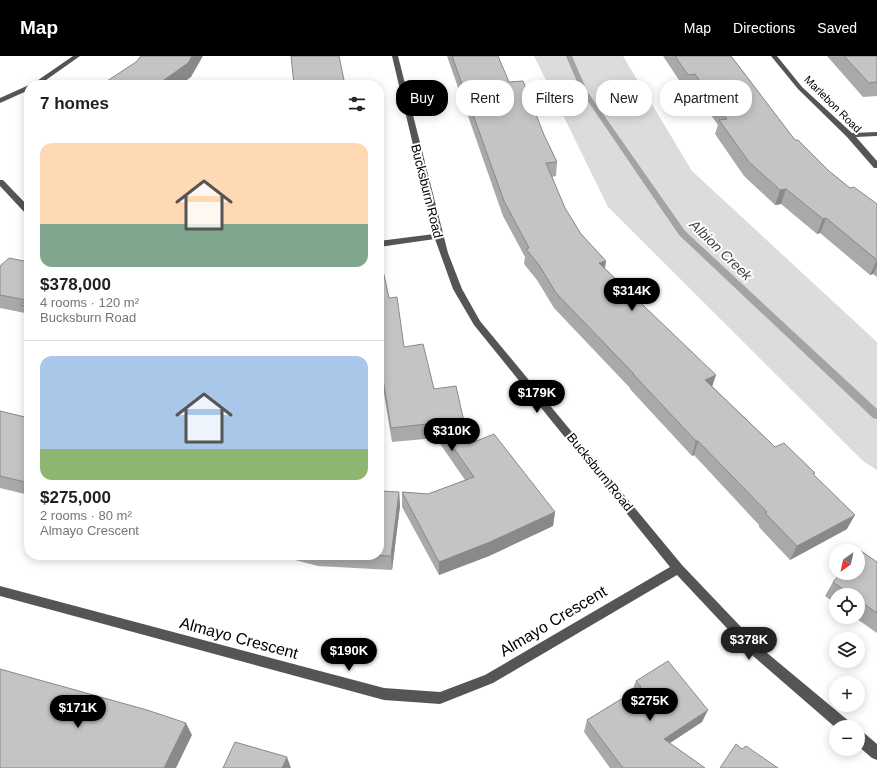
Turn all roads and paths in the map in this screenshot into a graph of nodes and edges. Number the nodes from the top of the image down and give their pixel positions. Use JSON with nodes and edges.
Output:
{"nodes":[{"id":1,"x":78,"y":56,"type":"edge"},
{"id":2,"x":395,"y":56,"type":"edge"},
{"id":3,"x":774,"y":56,"type":"edge"},
{"id":4,"x":42,"y":80,"type":"edge"},
{"id":5,"x":24,"y":90,"type":"edge"},
{"id":6,"x":0,"y":101,"type":"edge"},
{"id":7,"x":877,"y":134,"type":"edge"},
{"id":8,"x":850,"y":135,"type":"junction"},
{"id":9,"x":877,"y":166,"type":"edge"},
{"id":10,"x":0,"y":182,"type":"edge"},
{"id":11,"x":24,"y":207,"type":"edge"},
{"id":12,"x":438,"y":236,"type":"junction"},
{"id":13,"x":384,"y":243,"type":"edge"},
{"id":14,"x":678,"y":568,"type":"junction"},
{"id":15,"x":0,"y":591,"type":"edge"},
{"id":16,"x":837,"y":720,"type":"edge"},
{"id":17,"x":865,"y":743,"type":"edge"},
{"id":18,"x":877,"y":753,"type":"edge"}],
"edges":[{"from":1,"to":4,"type":"street"},
{"from":2,"to":12,"type":"street","name":"Bucksburn Road"},
{"from":3,"to":8,"type":"street","name":"Marlebon Road"},
{"from":5,"to":6,"type":"street"},
{"from":7,"to":8,"type":"street"},
{"from":8,"to":9,"type":"street","name":"Marlebon Road"},
{"from":10,"to":11,"type":"street"},
{"from":12,"to":13,"type":"street"},
{"from":12,"to":14,"type":"street","name":"Bucksburn Road"},
{"from":14,"to":15,"type":"street","name":"Almayo Crescent"},
{"from":14,"to":16,"type":"street","name":"Bucksburn Road"},
{"from":17,"to":18,"type":"street"}]}
